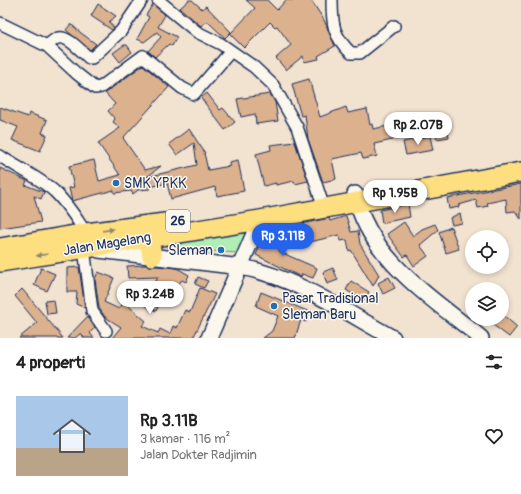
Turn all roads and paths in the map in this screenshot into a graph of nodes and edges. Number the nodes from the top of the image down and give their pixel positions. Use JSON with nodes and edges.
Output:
{"nodes":[{"id":1,"x":142,"y":0,"type":"edge"},
{"id":2,"x":158,"y":0,"type":"edge"},
{"id":3,"x":332,"y":0,"type":"edge"},
{"id":4,"x":0,"y":23,"type":"edge"},
{"id":5,"x":394,"y":26,"type":"dead end"},
{"id":6,"x":47,"y":46,"type":"junction"},
{"id":7,"x":231,"y":51,"type":"junction"},
{"id":8,"x":0,"y":156,"type":"edge"},
{"id":9,"x":521,"y":162,"type":"edge"},
{"id":10,"x":521,"y":172,"type":"edge"},
{"id":11,"x":321,"y":199,"type":"junction"},
{"id":12,"x":356,"y":199,"type":"junction"},
{"id":13,"x":260,"y":220,"type":"junction"},
{"id":14,"x":149,"y":237,"type":"junction"},
{"id":15,"x":85,"y":241,"type":"junction"},
{"id":16,"x":0,"y":248,"type":"edge"},
{"id":17,"x":152,"y":256,"type":"junction"},
{"id":18,"x":0,"y":262,"type":"edge"},
{"id":19,"x":241,"y":267,"type":"junction"},
{"id":20,"x":106,"y":331,"type":"dead end"},
{"id":21,"x":209,"y":338,"type":"edge"},
{"id":22,"x":393,"y":338,"type":"edge"},
{"id":23,"x":481,"y":338,"type":"edge"}],
"edges":[{"from":1,"to":6,"type":"street"},
{"from":2,"to":7,"type":"street"},
{"from":3,"to":5,"type":"street"},
{"from":4,"to":6,"type":"street"},
{"from":6,"to":7,"type":"street"},
{"from":7,"to":11,"type":"street"},
{"from":8,"to":15,"type":"street"},
{"from":9,"to":12,"type":"highway","name":"Jalan Magelang","number":"26"},
{"from":10,"to":12,"type":"highway","name":"Jalan Magelang","number":"26"},
{"from":11,"to":12,"type":"highway","name":"Jalan Magelang","number":"26"},
{"from":15,"to":11,"type":"highway","name":"Jalan Magelang","number":"26","one_way":true},
{"from":12,"to":13,"type":"highway","name":"Jalan Magelang","number":"26"},
{"from":12,"to":23,"type":"main road"},
{"from":13,"to":14,"type":"highway","name":"Jalan Magelang","number":"26"},
{"from":13,"to":19,"type":"main road"},
{"from":14,"to":15,"type":"highway","name":"Jalan Magelang","number":"26"},
{"from":14,"to":17,"type":"highway"},
{"from":15,"to":16,"type":"highway","name":"Jalan Magelang","number":"26"},
{"from":15,"to":17,"type":"main road"},
{"from":15,"to":18,"type":"highway","name":"Jalan Magelang","number":"26","one_way":true},
{"from":15,"to":20,"type":"street"},
{"from":17,"to":19,"type":"main road"},
{"from":19,"to":21,"type":"main road"},
{"from":19,"to":22,"type":"main road"}]}
